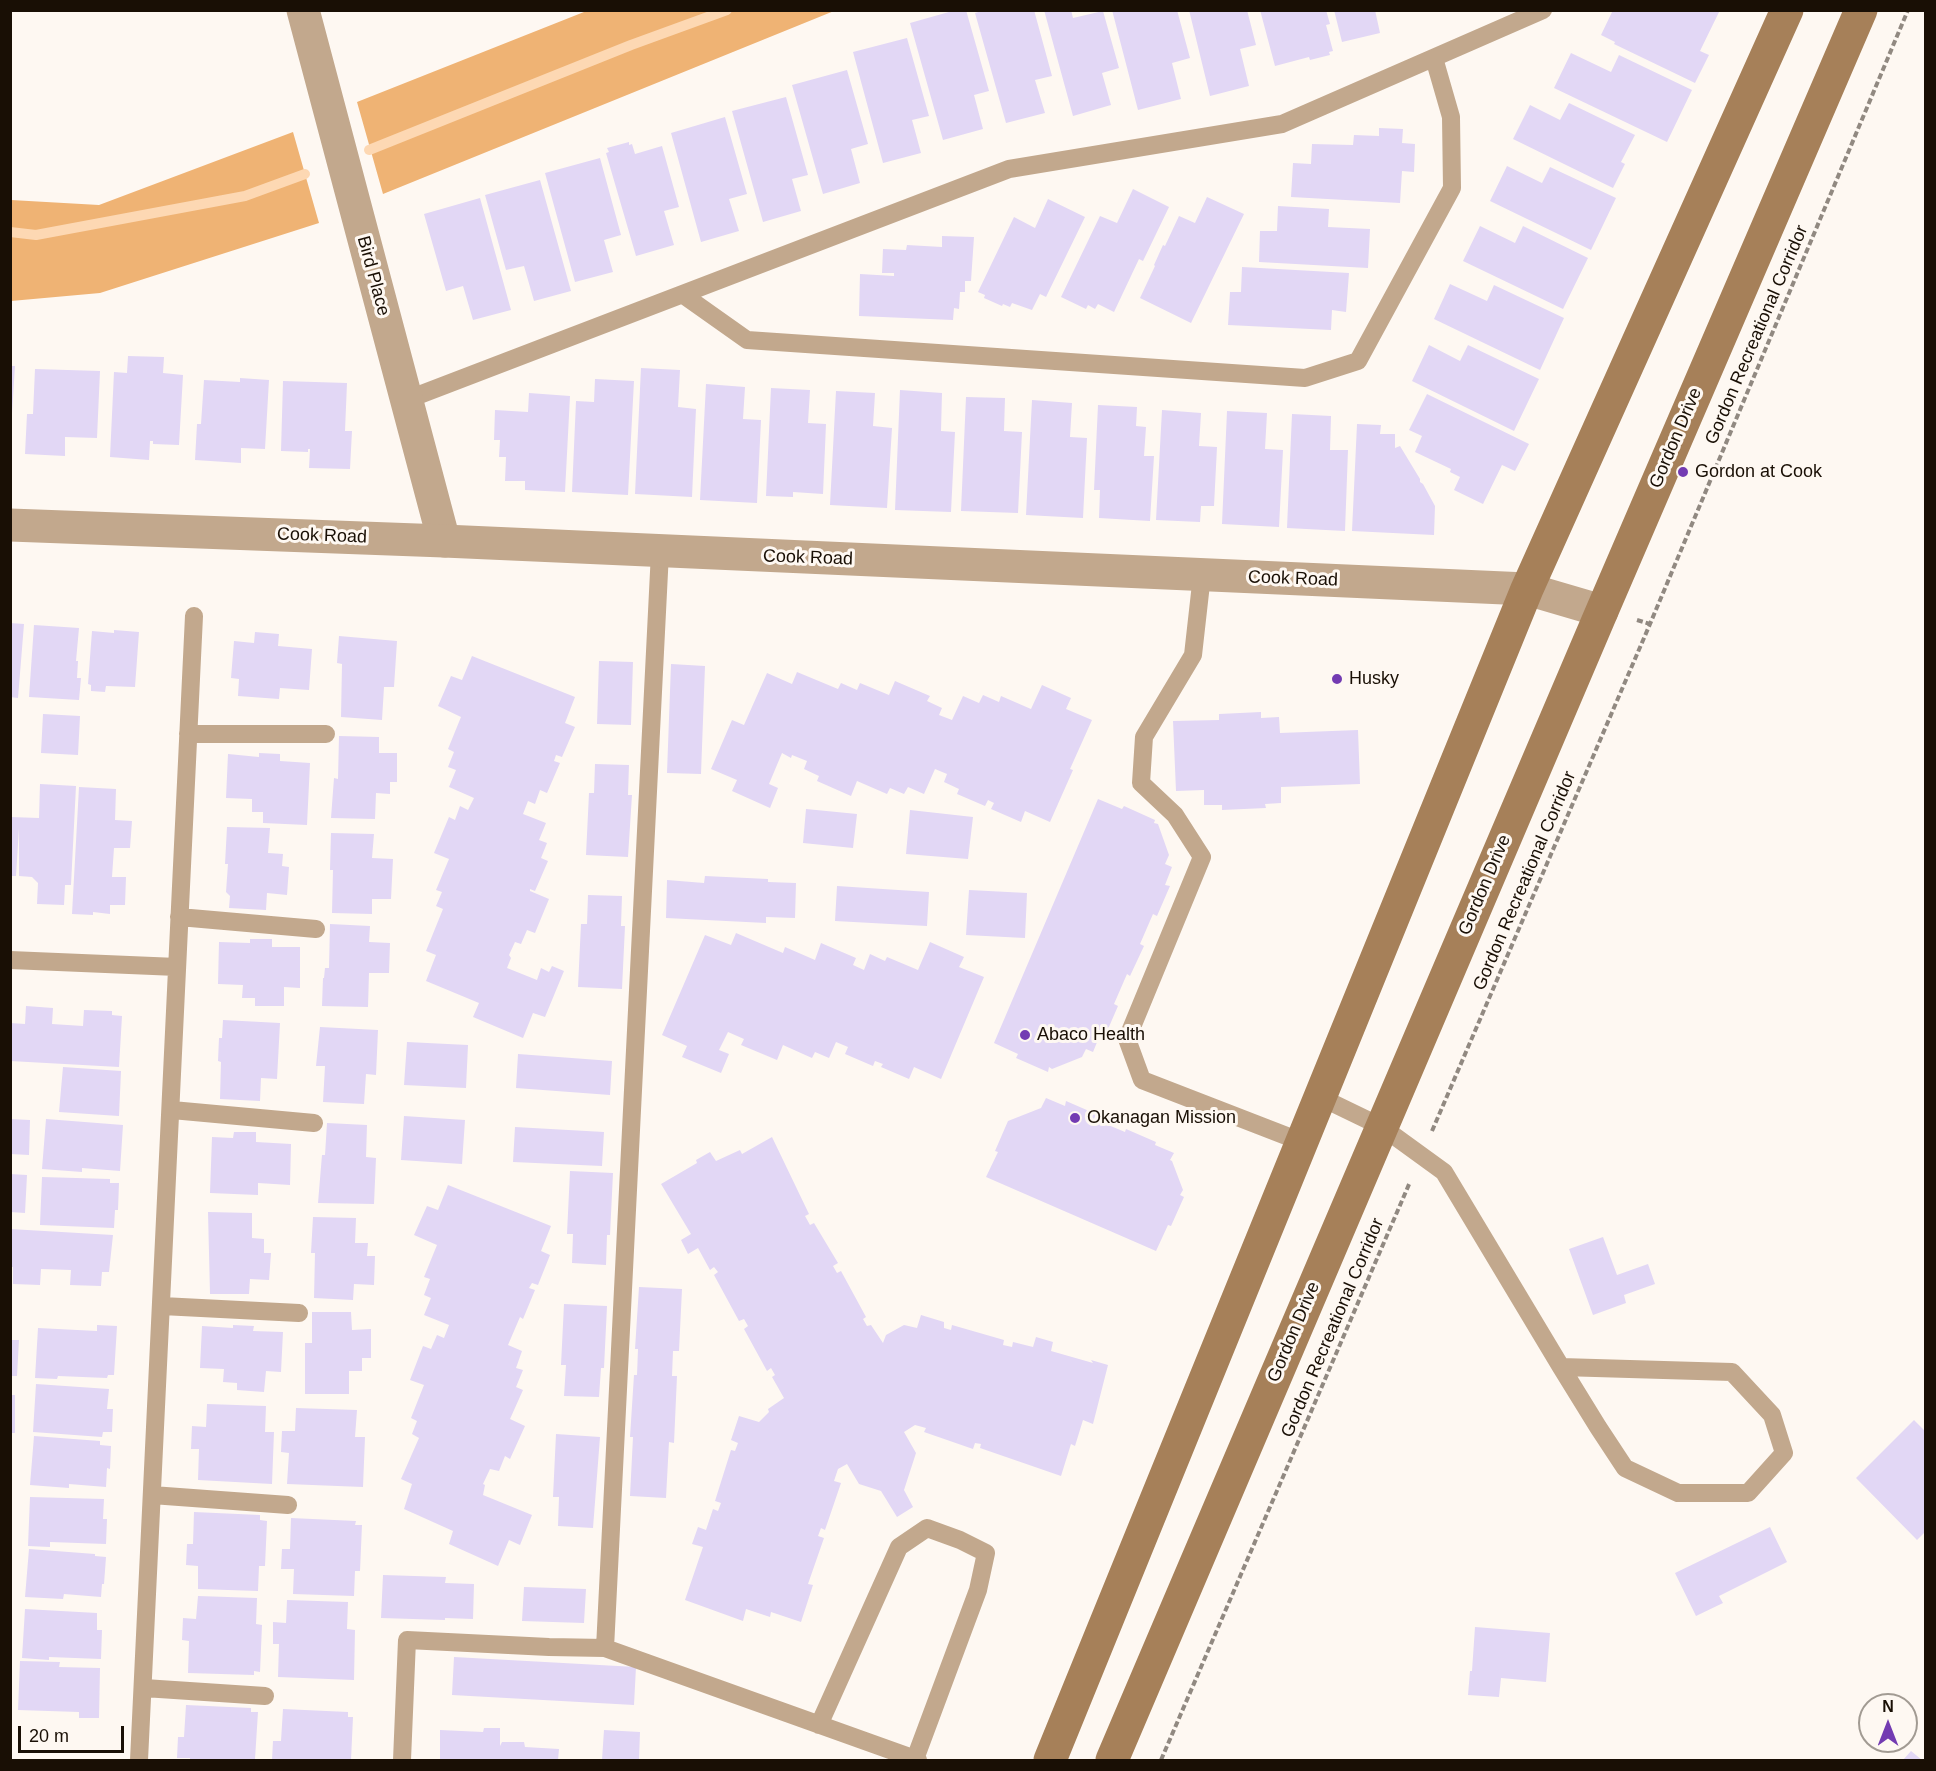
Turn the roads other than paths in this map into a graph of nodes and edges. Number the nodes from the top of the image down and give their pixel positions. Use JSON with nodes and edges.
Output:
{"nodes":[{"id":1,"x":303,"y":10,"type":"edge"},
{"id":2,"x":1543,"y":10,"type":"edge"},
{"id":3,"x":1787,"y":10,"type":"edge"},
{"id":4,"x":1861,"y":10,"type":"edge"},
{"id":5,"x":1434,"y":58,"type":"junction"},
{"id":6,"x":682,"y":294,"type":"junction"},
{"id":7,"x":406,"y":400,"type":"junction"},
{"id":8,"x":10,"y":525,"type":"edge"},
{"id":9,"x":444,"y":541,"type":"junction"},
{"id":10,"x":660,"y":552,"type":"junction"},
{"id":11,"x":1202,"y":575,"type":"junction"},
{"id":12,"x":1527,"y":589,"type":"junction"},
{"id":13,"x":1602,"y":610,"type":"junction"},
{"id":14,"x":194,"y":616,"type":"dead end"},
{"id":15,"x":188,"y":734,"type":"junction"},
{"id":16,"x":326,"y":734,"type":"dead end"},
{"id":17,"x":179,"y":917,"type":"junction"},
{"id":18,"x":316,"y":929,"type":"dead end"},
{"id":19,"x":10,"y":960,"type":"edge"},
{"id":20,"x":177,"y":967,"type":"junction"},
{"id":21,"x":1320,"y":1096,"type":"junction"},
{"id":22,"x":172,"y":1110,"type":"junction"},
{"id":23,"x":314,"y":1123,"type":"dead end"},
{"id":24,"x":1382,"y":1127,"type":"junction"},
{"id":25,"x":1302,"y":1142,"type":"junction"},
{"id":26,"x":162,"y":1306,"type":"junction"},
{"id":27,"x":299,"y":1313,"type":"dead end"},
{"id":28,"x":1561,"y":1367,"type":"junction"},
{"id":29,"x":152,"y":1495,"type":"junction"},
{"id":30,"x":288,"y":1504,"type":"dead end"},
{"id":31,"x":605,"y":1648,"type":"junction"},
{"id":32,"x":144,"y":1688,"type":"junction"},
{"id":33,"x":265,"y":1696,"type":"dead end"},
{"id":34,"x":819,"y":1725,"type":"junction"},
{"id":35,"x":917,"y":1760,"type":"edge"},
{"id":36,"x":139,"y":1761,"type":"edge"},
{"id":37,"x":402,"y":1761,"type":"edge"},
{"id":38,"x":1050,"y":1761,"type":"edge"},
{"id":39,"x":1112,"y":1761,"type":"edge"}],
"edges":[{"from":1,"to":7,"type":"street","name":"Bird Place"},
{"from":2,"to":5,"type":"lane"},
{"from":3,"to":12,"type":"main road"},
{"from":4,"to":13,"type":"main road","name":"Gordon Drive"},
{"from":5,"to":6,"type":"lane"},
{"from":5,"to":6,"type":"lane"},
{"from":6,"to":7,"type":"lane"},
{"from":7,"to":9,"type":"street","name":"Bird Place"},
{"from":8,"to":9,"type":"street","name":"Cook Road"},
{"from":9,"to":10,"type":"street","name":"Cook Road"},
{"from":10,"to":11,"type":"street","name":"Cook Road"},
{"from":10,"to":31,"type":"lane"},
{"from":11,"to":12,"type":"street","name":"Cook Road"},
{"from":11,"to":25,"type":"lane"},
{"from":12,"to":13,"type":"street","name":"Cook Road"},
{"from":12,"to":21,"type":"main road"},
{"from":13,"to":24,"type":"main road","name":"Gordon Drive"},
{"from":14,"to":15,"type":"lane"},
{"from":15,"to":16,"type":"lane"},
{"from":15,"to":17,"type":"lane"},
{"from":17,"to":18,"type":"lane"},
{"from":17,"to":20,"type":"lane"},
{"from":19,"to":20,"type":"lane"},
{"from":20,"to":22,"type":"lane"},
{"from":21,"to":24,"type":"lane"},
{"from":21,"to":25,"type":"main road"},
{"from":22,"to":23,"type":"lane"},
{"from":22,"to":26,"type":"lane"},
{"from":24,"to":28,"type":"lane"},
{"from":24,"to":39,"type":"main road","name":"Gordon Drive"},
{"from":25,"to":38,"type":"main road"},
{"from":26,"to":27,"type":"lane"},
{"from":26,"to":29,"type":"lane"},
{"from":28,"to":28,"type":"lane"},
{"from":29,"to":30,"type":"lane"},
{"from":29,"to":32,"type":"lane"},
{"from":31,"to":34,"type":"lane"},
{"from":31,"to":37,"type":"lane"},
{"from":32,"to":33,"type":"lane"},
{"from":32,"to":36,"type":"lane"},
{"from":34,"to":35,"type":"lane"},
{"from":34,"to":35,"type":"lane"}]}
